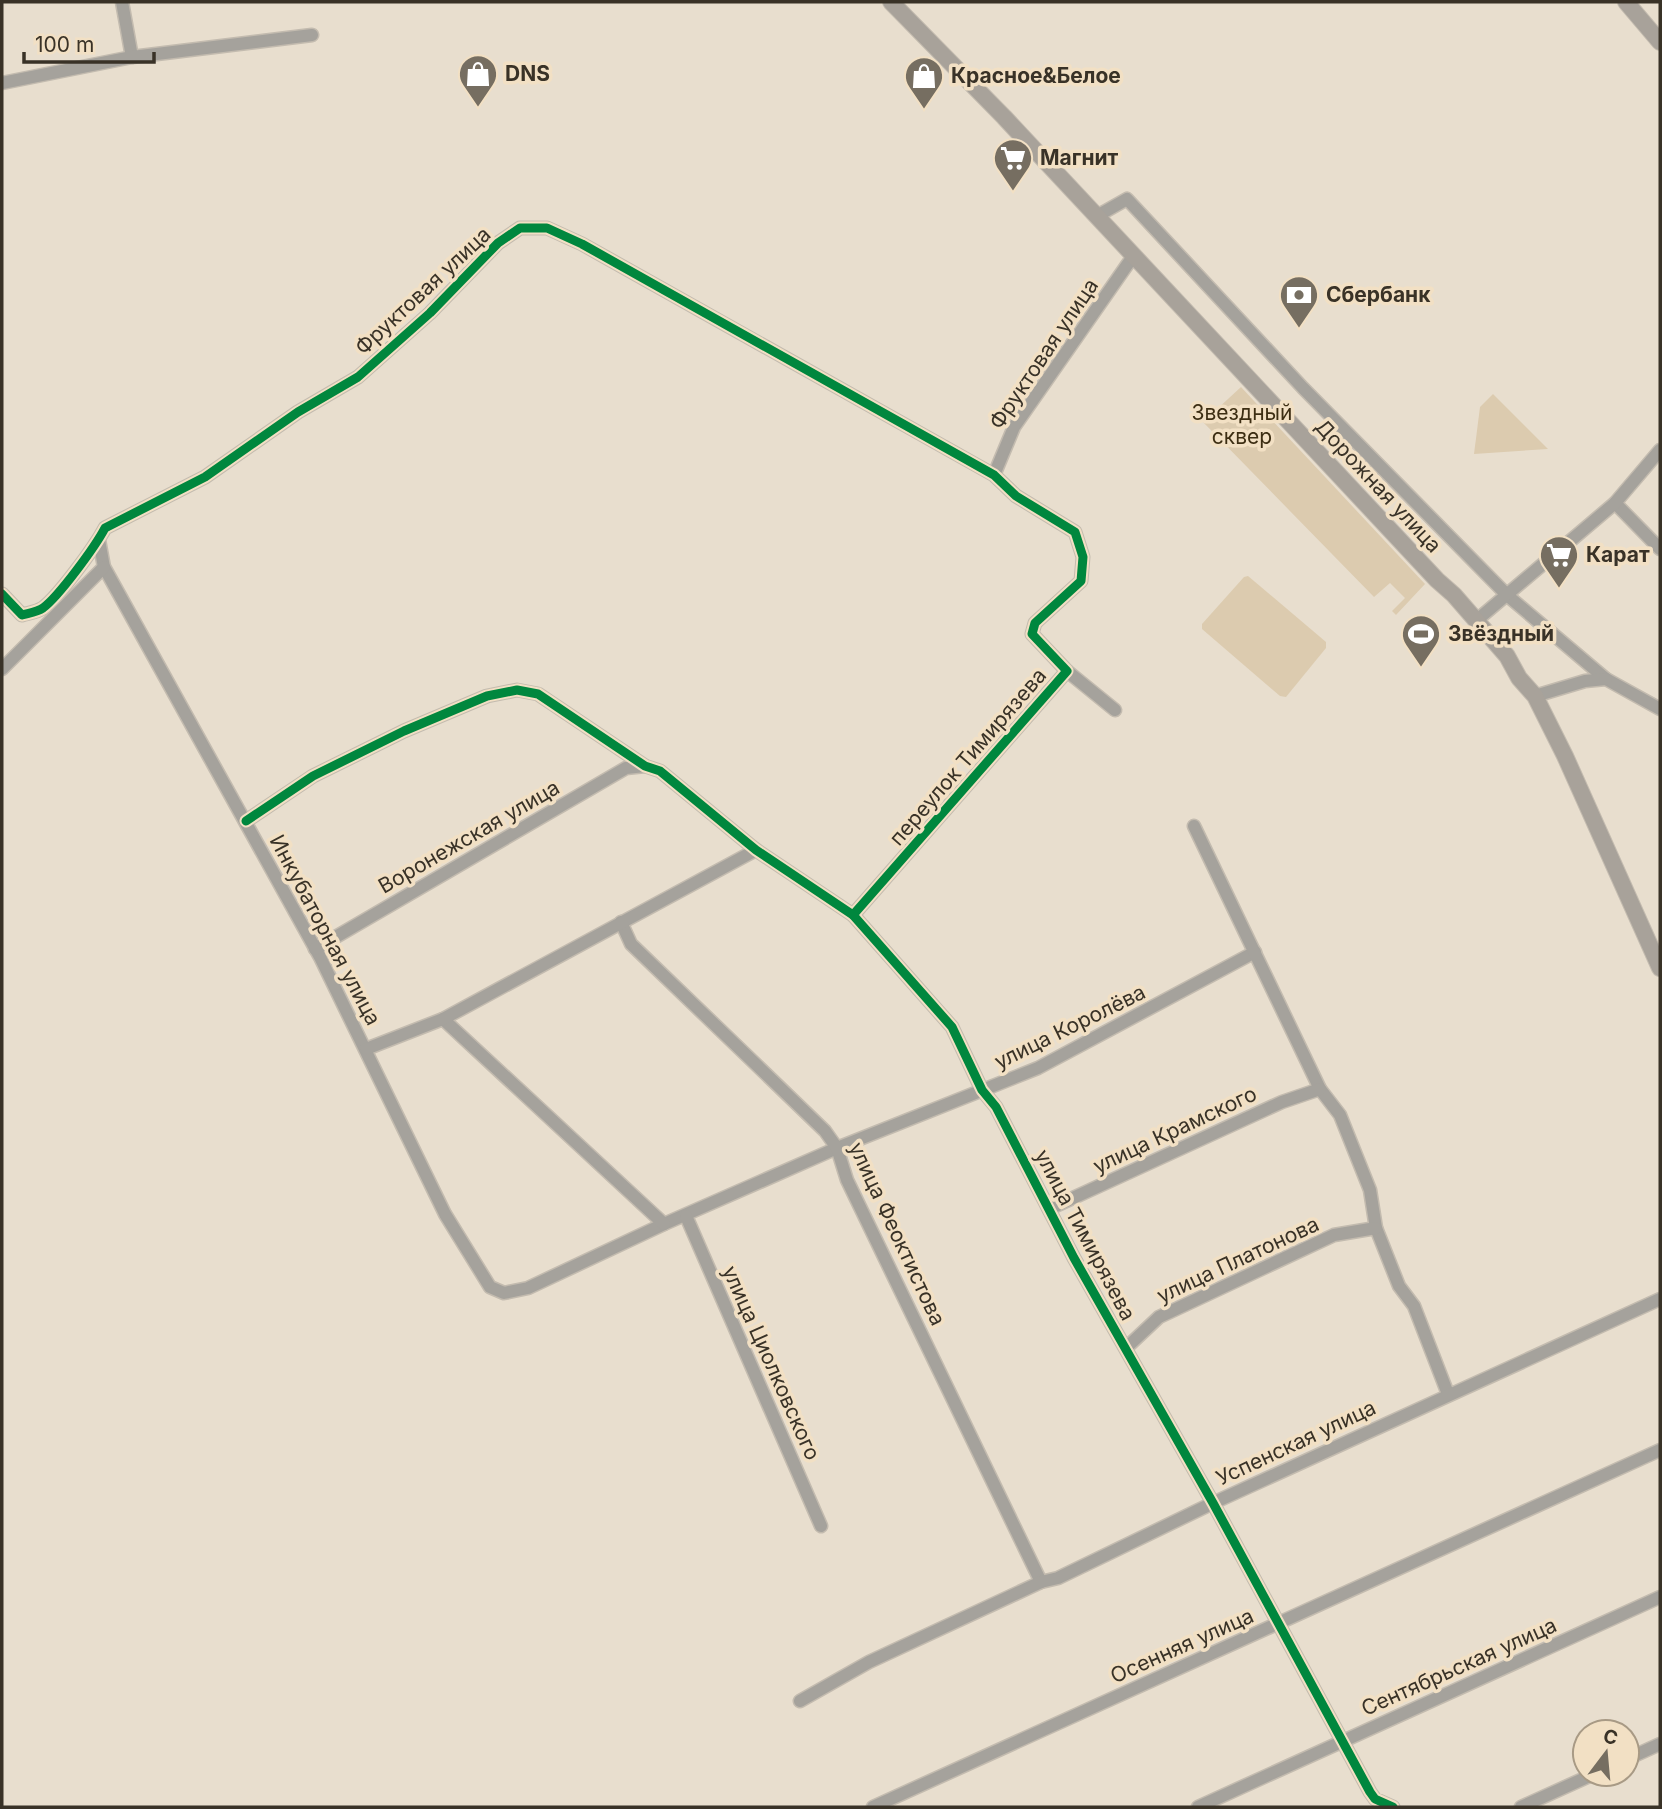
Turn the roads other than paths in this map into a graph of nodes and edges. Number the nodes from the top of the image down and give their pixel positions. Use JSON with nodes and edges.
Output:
{"nodes":[{"id":1,"x":122,"y":2,"type":"edge"},
{"id":2,"x":891,"y":2,"type":"edge"},
{"id":3,"x":1626,"y":2,"type":"edge"},
{"id":4,"x":312,"y":36,"type":"dead end"},
{"id":5,"x":1660,"y":42,"type":"edge"},
{"id":6,"x":132,"y":57,"type":"junction"},
{"id":7,"x":2,"y":83,"type":"edge"},
{"id":8,"x":1097,"y":216,"type":"junction"},
{"id":9,"x":1134,"y":255,"type":"junction"},
{"id":10,"x":1660,"y":450,"type":"edge"},
{"id":11,"x":994,"y":475,"type":"junction"},
{"id":12,"x":1615,"y":503,"type":"junction"},
{"id":13,"x":99,"y":540,"type":"junction"},
{"id":14,"x":1660,"y":549,"type":"edge"},
{"id":15,"x":104,"y":567,"type":"junction"},
{"id":16,"x":2,"y":594,"type":"edge"},
{"id":17,"x":1508,"y":596,"type":"junction"},
{"id":18,"x":1477,"y":620,"type":"junction"},
{"id":19,"x":2,"y":669,"type":"edge"},
{"id":20,"x":1067,"y":671,"type":"junction"},
{"id":21,"x":1606,"y":680,"type":"junction"},
{"id":22,"x":1535,"y":696,"type":"junction"},
{"id":23,"x":1660,"y":709,"type":"edge"},
{"id":24,"x":1115,"y":710,"type":"dead end"},
{"id":25,"x":645,"y":766,"type":"junction"},
{"id":26,"x":246,"y":821,"type":"junction"},
{"id":27,"x":1194,"y":826,"type":"dead end"},
{"id":28,"x":756,"y":850,"type":"junction"},
{"id":29,"x":853,"y":915,"type":"junction"},
{"id":30,"x":621,"y":922,"type":"junction"},
{"id":31,"x":315,"y":949,"type":"junction"},
{"id":32,"x":1255,"y":952,"type":"junction"},
{"id":33,"x":1660,"y":968,"type":"edge"},
{"id":34,"x":443,"y":1019,"type":"junction"},
{"id":35,"x":366,"y":1049,"type":"junction"},
{"id":36,"x":1320,"y":1089,"type":"junction"},
{"id":37,"x":982,"y":1090,"type":"junction"},
{"id":38,"x":837,"y":1148,"type":"junction"},
{"id":39,"x":1049,"y":1209,"type":"junction"},
{"id":40,"x":686,"y":1216,"type":"junction"},
{"id":41,"x":664,"y":1224,"type":"junction"},
{"id":42,"x":1376,"y":1228,"type":"junction"},
{"id":43,"x":504,"y":1293,"type":"joint"},
{"id":44,"x":1660,"y":1299,"type":"edge"},
{"id":45,"x":1126,"y":1348,"type":"junction"},
{"id":46,"x":1448,"y":1394,"type":"junction"},
{"id":47,"x":1660,"y":1450,"type":"edge"},
{"id":48,"x":1213,"y":1503,"type":"junction"},
{"id":49,"x":821,"y":1526,"type":"dead end"},
{"id":50,"x":1041,"y":1582,"type":"junction"},
{"id":51,"x":1660,"y":1597,"type":"edge"},
{"id":52,"x":1279,"y":1624,"type":"junction"},
{"id":53,"x":800,"y":1701,"type":"dead end"},
{"id":54,"x":1343,"y":1741,"type":"junction"},
{"id":55,"x":1660,"y":1744,"type":"edge"},
{"id":56,"x":1641,"y":1753,"type":"edge"},
{"id":57,"x":1571,"y":1784,"type":"edge"},
{"id":58,"x":873,"y":1807,"type":"edge"},
{"id":59,"x":1198,"y":1807,"type":"edge"},
{"id":60,"x":1393,"y":1807,"type":"edge"},
{"id":61,"x":1521,"y":1807,"type":"edge"}],
"edges":[{"from":1,"to":6,"type":"street"},
{"from":2,"to":8,"type":"main road","name":"Дорожная улица"},
{"from":3,"to":5,"type":"main road"},
{"from":4,"to":6,"type":"street"},
{"from":6,"to":7,"type":"street"},
{"from":8,"to":9,"type":"main road","name":"Дорожная улица"},
{"from":8,"to":17,"type":"street"},
{"from":9,"to":11,"type":"street","name":"Фруктовая улица"},
{"from":9,"to":18,"type":"main road","name":"Дорожная улица"},
{"from":10,"to":12,"type":"street"},
{"from":11,"to":13,"type":"street","name":"Фруктовая улица"},
{"from":11,"to":20,"type":"street","name":"переулок Тимирязева"},
{"from":12,"to":14,"type":"street"},
{"from":12,"to":17,"type":"street"},
{"from":13,"to":15,"type":"street","name":"Инкубаторная улица"},
{"from":13,"to":16,"type":"street","name":"Фруктовая улица"},
{"from":15,"to":19,"type":"street"},
{"from":15,"to":26,"type":"street","name":"Инкубаторная улица"},
{"from":17,"to":18,"type":"street"},
{"from":17,"to":21,"type":"street"},
{"from":18,"to":22,"type":"main road","name":"Дорожная улица"},
{"from":20,"to":24,"type":"street"},
{"from":20,"to":29,"type":"street","name":"переулок Тимирязева"},
{"from":21,"to":22,"type":"street"},
{"from":21,"to":23,"type":"street"},
{"from":22,"to":33,"type":"main road","name":"Дорожная улица"},
{"from":25,"to":26,"type":"street","name":"улица Тимирязева"},
{"from":25,"to":28,"type":"street","name":"улица Тимирязева"},
{"from":25,"to":31,"type":"street","name":"Воронежская улица"},
{"from":26,"to":31,"type":"street","name":"Инкубаторная улица"},
{"from":27,"to":32,"type":"street"},
{"from":28,"to":29,"type":"street","name":"улица Тимирязева"},
{"from":28,"to":30,"type":"street"},
{"from":29,"to":37,"type":"street","name":"улица Тимирязева"},
{"from":30,"to":34,"type":"street"},
{"from":30,"to":38,"type":"street","name":"улица Феоктистова"},
{"from":31,"to":35,"type":"street","name":"Инкубаторная улица"},
{"from":32,"to":36,"type":"street"},
{"from":32,"to":37,"type":"street","name":"улица Королёва"},
{"from":34,"to":35,"type":"street"},
{"from":34,"to":41,"type":"street"},
{"from":35,"to":43,"type":"street","name":"Инкубаторная улица"},
{"from":36,"to":39,"type":"street","name":"улица Крамского"},
{"from":36,"to":42,"type":"street"},
{"from":37,"to":38,"type":"street","name":"улица Королёва"},
{"from":37,"to":39,"type":"street","name":"улица Тимирязева"},
{"from":38,"to":40,"type":"street","name":"улица Королёва"},
{"from":38,"to":50,"type":"street","name":"улица Феоктистова"},
{"from":39,"to":45,"type":"street","name":"улица Тимирязева"},
{"from":40,"to":41,"type":"street","name":"улица Королёва"},
{"from":40,"to":49,"type":"street","name":"улица Циолковского"},
{"from":41,"to":43,"type":"street","name":"улица Королёва"},
{"from":42,"to":45,"type":"street","name":"улица Платонова"},
{"from":42,"to":46,"type":"street"},
{"from":44,"to":46,"type":"street","name":"Успенская улица"},
{"from":45,"to":48,"type":"street","name":"улица Тимирязева"},
{"from":46,"to":48,"type":"street","name":"Успенская улица"},
{"from":47,"to":52,"type":"street","name":"Осенняя улица"},
{"from":48,"to":50,"type":"street","name":"Успенская улица"},
{"from":48,"to":52,"type":"street","name":"улица Тимирязева"},
{"from":50,"to":53,"type":"street","name":"Успенская улица"},
{"from":51,"to":54,"type":"street","name":"Сентябрьская улица"},
{"from":52,"to":54,"type":"street","name":"улица Тимирязева"},
{"from":52,"to":58,"type":"street","name":"Осенняя улица"},
{"from":54,"to":59,"type":"street","name":"Сентябрьская улица"},
{"from":54,"to":60,"type":"street","name":"улица Тимирязева"},
{"from":55,"to":56,"type":"street"},
{"from":57,"to":61,"type":"street"}]}
